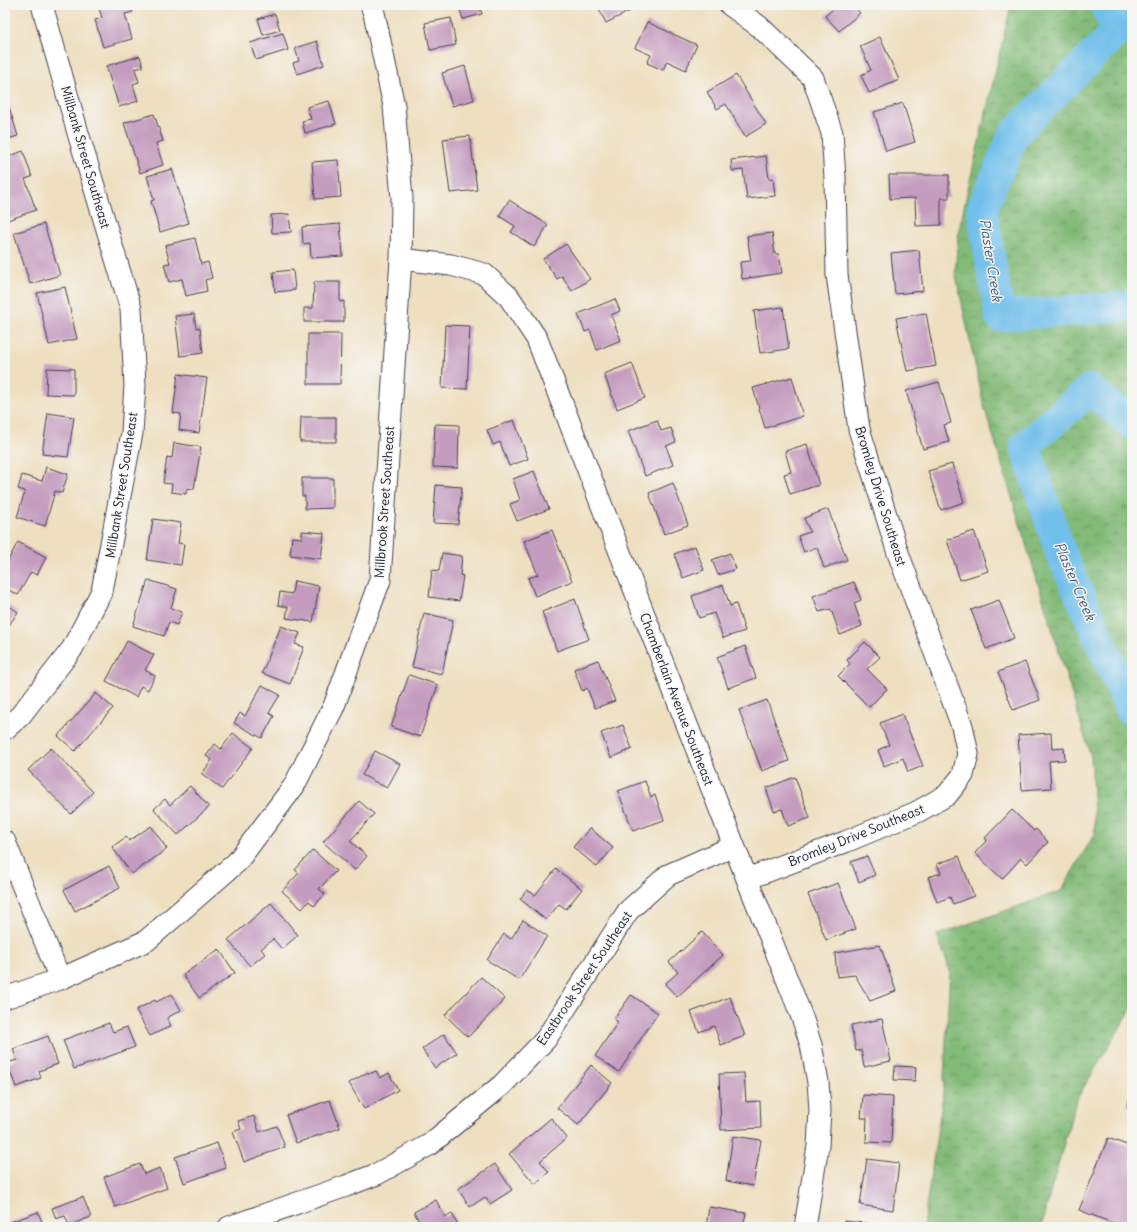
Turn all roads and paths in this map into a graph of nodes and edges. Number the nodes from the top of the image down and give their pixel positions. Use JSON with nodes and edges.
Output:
{"nodes":[{"id":1,"x":42,"y":5,"type":"edge"},
{"id":2,"x":371,"y":5,"type":"edge"},
{"id":3,"x":730,"y":5,"type":"edge"},
{"id":4,"x":401,"y":259,"type":"junction"},
{"id":5,"x":5,"y":729,"type":"edge"},
{"id":6,"x":5,"y":842,"type":"edge"},
{"id":7,"x":734,"y":846,"type":"junction"},
{"id":8,"x":747,"y":879,"type":"junction"},
{"id":9,"x":60,"y":979,"type":"junction"},
{"id":10,"x":5,"y":998,"type":"edge"},
{"id":11,"x":229,"y":1227,"type":"edge"},
{"id":12,"x":804,"y":1227,"type":"edge"}],
"edges":[{"from":1,"to":5,"type":"street","name":"Millbank Street Southeast"},
{"from":2,"to":4,"type":"street","name":"Millbrook Street Southeast"},
{"from":3,"to":8,"type":"street","name":"Bromley Drive Southeast"},
{"from":4,"to":7,"type":"street","name":"Chamberlain Avenue Southeast"},
{"from":4,"to":9,"type":"street","name":"Millbrook Street Southeast"},
{"from":6,"to":9,"type":"street"},
{"from":7,"to":8,"type":"street","name":"Chamberlain Avenue Southeast"},
{"from":7,"to":11,"type":"street","name":"Eastbrook Street Southeast"},
{"from":8,"to":12,"type":"street","name":"Chamberlain Avenue Southeast"},
{"from":9,"to":10,"type":"street","name":"Millbrook Street Southeast"}]}
